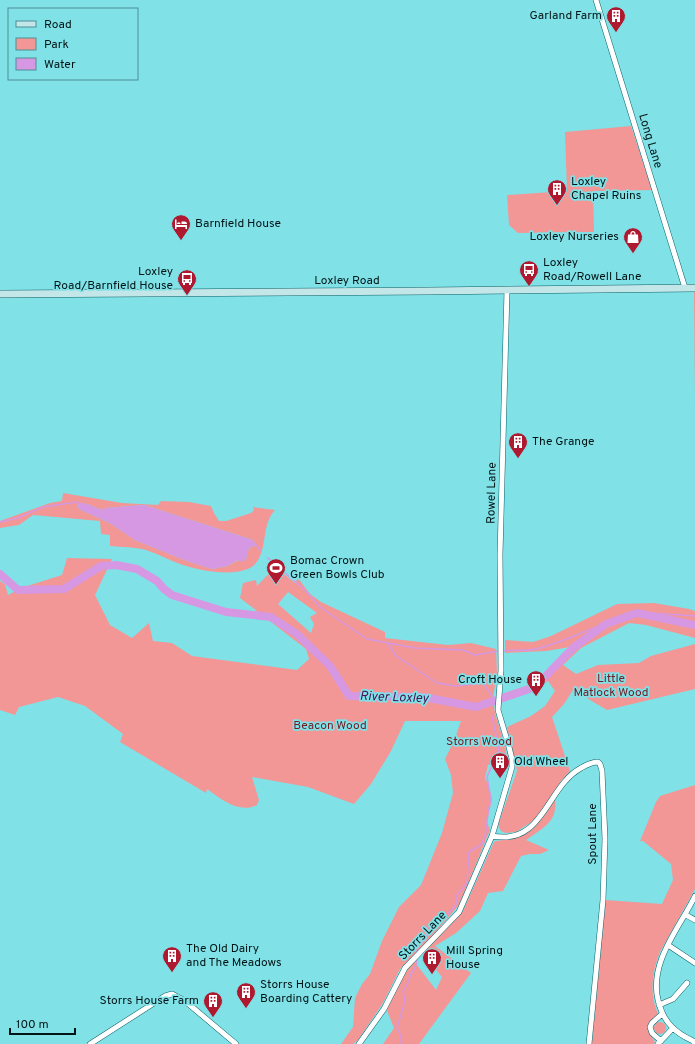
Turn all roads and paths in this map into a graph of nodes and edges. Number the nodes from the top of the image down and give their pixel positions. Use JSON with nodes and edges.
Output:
{"nodes":[{"id":1,"x":596,"y":0,"type":"edge"},
{"id":2,"x":685,"y":288,"type":"junction"},
{"id":3,"x":695,"y":288,"type":"edge"},
{"id":4,"x":507,"y":290,"type":"junction"},
{"id":5,"x":0,"y":294,"type":"edge"},
{"id":6,"x":492,"y":836,"type":"junction"},
{"id":7,"x":695,"y":896,"type":"edge"},
{"id":8,"x":686,"y":915,"type":"junction"},
{"id":9,"x":695,"y":920,"type":"edge"},
{"id":10,"x":668,"y":945,"type":"junction"},
{"id":11,"x":695,"y":963,"type":"edge"},
{"id":12,"x":687,"y":983,"type":"dead end"},
{"id":13,"x":659,"y":1005,"type":"junction"},
{"id":14,"x":662,"y":1014,"type":"junction"},
{"id":15,"x":673,"y":1028,"type":"junction"},
{"id":16,"x":660,"y":1042,"type":"edge"},
{"id":17,"x":694,"y":1043,"type":"edge"},
{"id":18,"x":90,"y":1044,"type":"edge"},
{"id":19,"x":236,"y":1044,"type":"edge"},
{"id":20,"x":360,"y":1044,"type":"edge"},
{"id":21,"x":589,"y":1044,"type":"edge"}],
"edges":[{"from":1,"to":2,"type":"street","name":"Long Lane"},
{"from":2,"to":3,"type":"main road","name":"Loxley Road"},
{"from":2,"to":4,"type":"main road","name":"Loxley Road"},
{"from":4,"to":5,"type":"main road","name":"Loxley Road"},
{"from":4,"to":6,"type":"street","name":"Rowel Lane"},
{"from":6,"to":20,"type":"street","name":"Storrs Lane"},
{"from":6,"to":21,"type":"street","name":"Spout Lane"},
{"from":7,"to":8,"type":"street"},
{"from":8,"to":9,"type":"street"},
{"from":8,"to":10,"type":"street"},
{"from":10,"to":11,"type":"street"},
{"from":10,"to":13,"type":"street"},
{"from":12,"to":13,"type":"street"},
{"from":13,"to":14,"type":"street"},
{"from":14,"to":15,"type":"street"},
{"from":14,"to":16,"type":"street"},
{"from":15,"to":16,"type":"street"},
{"from":15,"to":17,"type":"street"},
{"from":18,"to":19,"type":"street"}]}
